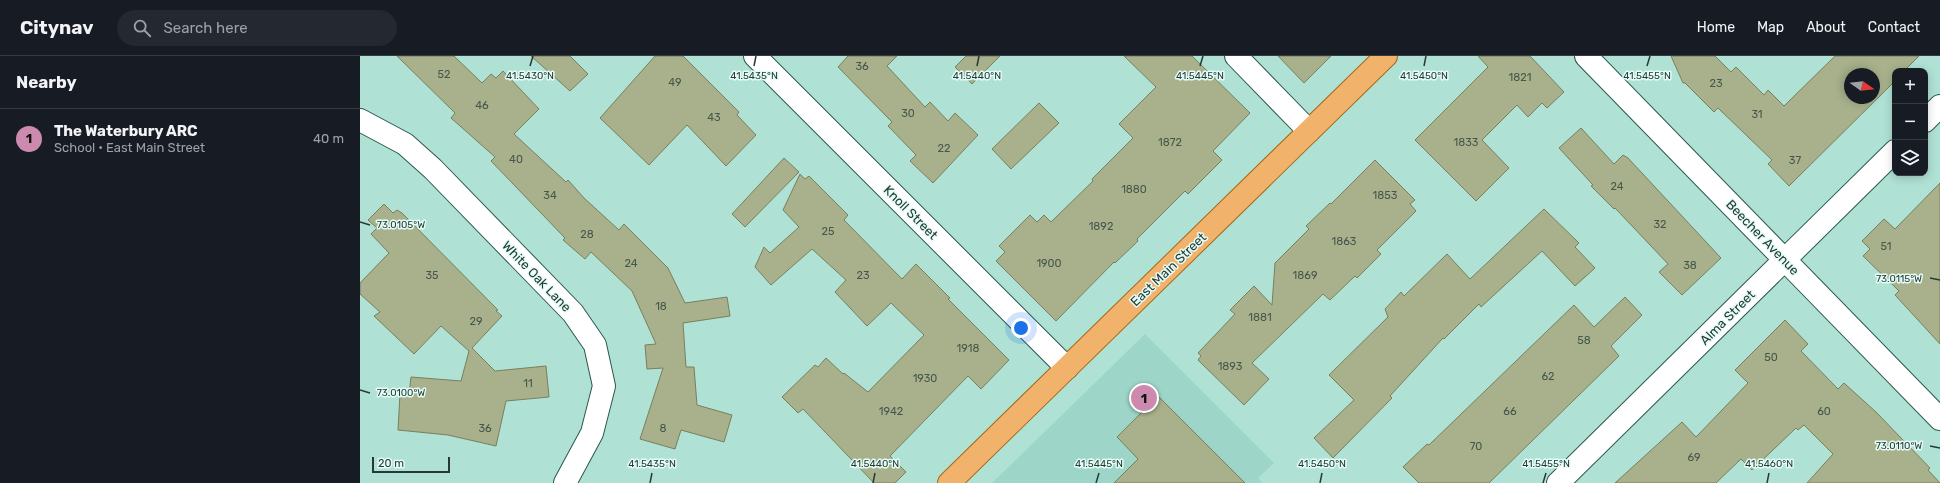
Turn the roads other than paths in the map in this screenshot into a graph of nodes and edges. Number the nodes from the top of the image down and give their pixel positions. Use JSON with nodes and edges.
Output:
{"nodes":[{"id":1,"x":755,"y":56,"type":"edge"},
{"id":2,"x":1236,"y":56,"type":"edge"},
{"id":3,"x":1386,"y":56,"type":"edge"},
{"id":4,"x":1586,"y":56,"type":"edge"},
{"id":5,"x":1940,"y":106,"type":"edge"},
{"id":6,"x":1928,"y":118,"type":"edge"},
{"id":7,"x":360,"y":120,"type":"edge"},
{"id":8,"x":1309,"y":131,"type":"junction"},
{"id":9,"x":1892,"y":154,"type":"edge"},
{"id":10,"x":1785,"y":260,"type":"junction"},
{"id":11,"x":1066,"y":368,"type":"junction"},
{"id":12,"x":1940,"y":419,"type":"edge"},
{"id":13,"x":565,"y":483,"type":"edge"},
{"id":14,"x":949,"y":483,"type":"edge"},
{"id":15,"x":1558,"y":483,"type":"edge"}],
"edges":[{"from":1,"to":11,"type":"street","name":"Knoll Street"},
{"from":2,"to":8,"type":"street"},
{"from":3,"to":8,"type":"main road","name":"East Main Street"},
{"from":4,"to":10,"type":"street","name":"Beecher Avenue"},
{"from":5,"to":6,"type":"street"},
{"from":7,"to":13,"type":"street","name":"White Oak Lane"},
{"from":8,"to":11,"type":"main road","name":"East Main Street"},
{"from":9,"to":10,"type":"street","name":"Alma Street"},
{"from":10,"to":12,"type":"street","name":"Beecher Avenue"},
{"from":10,"to":15,"type":"street","name":"Alma Street"},
{"from":11,"to":14,"type":"main road","name":"East Main Street"}]}
